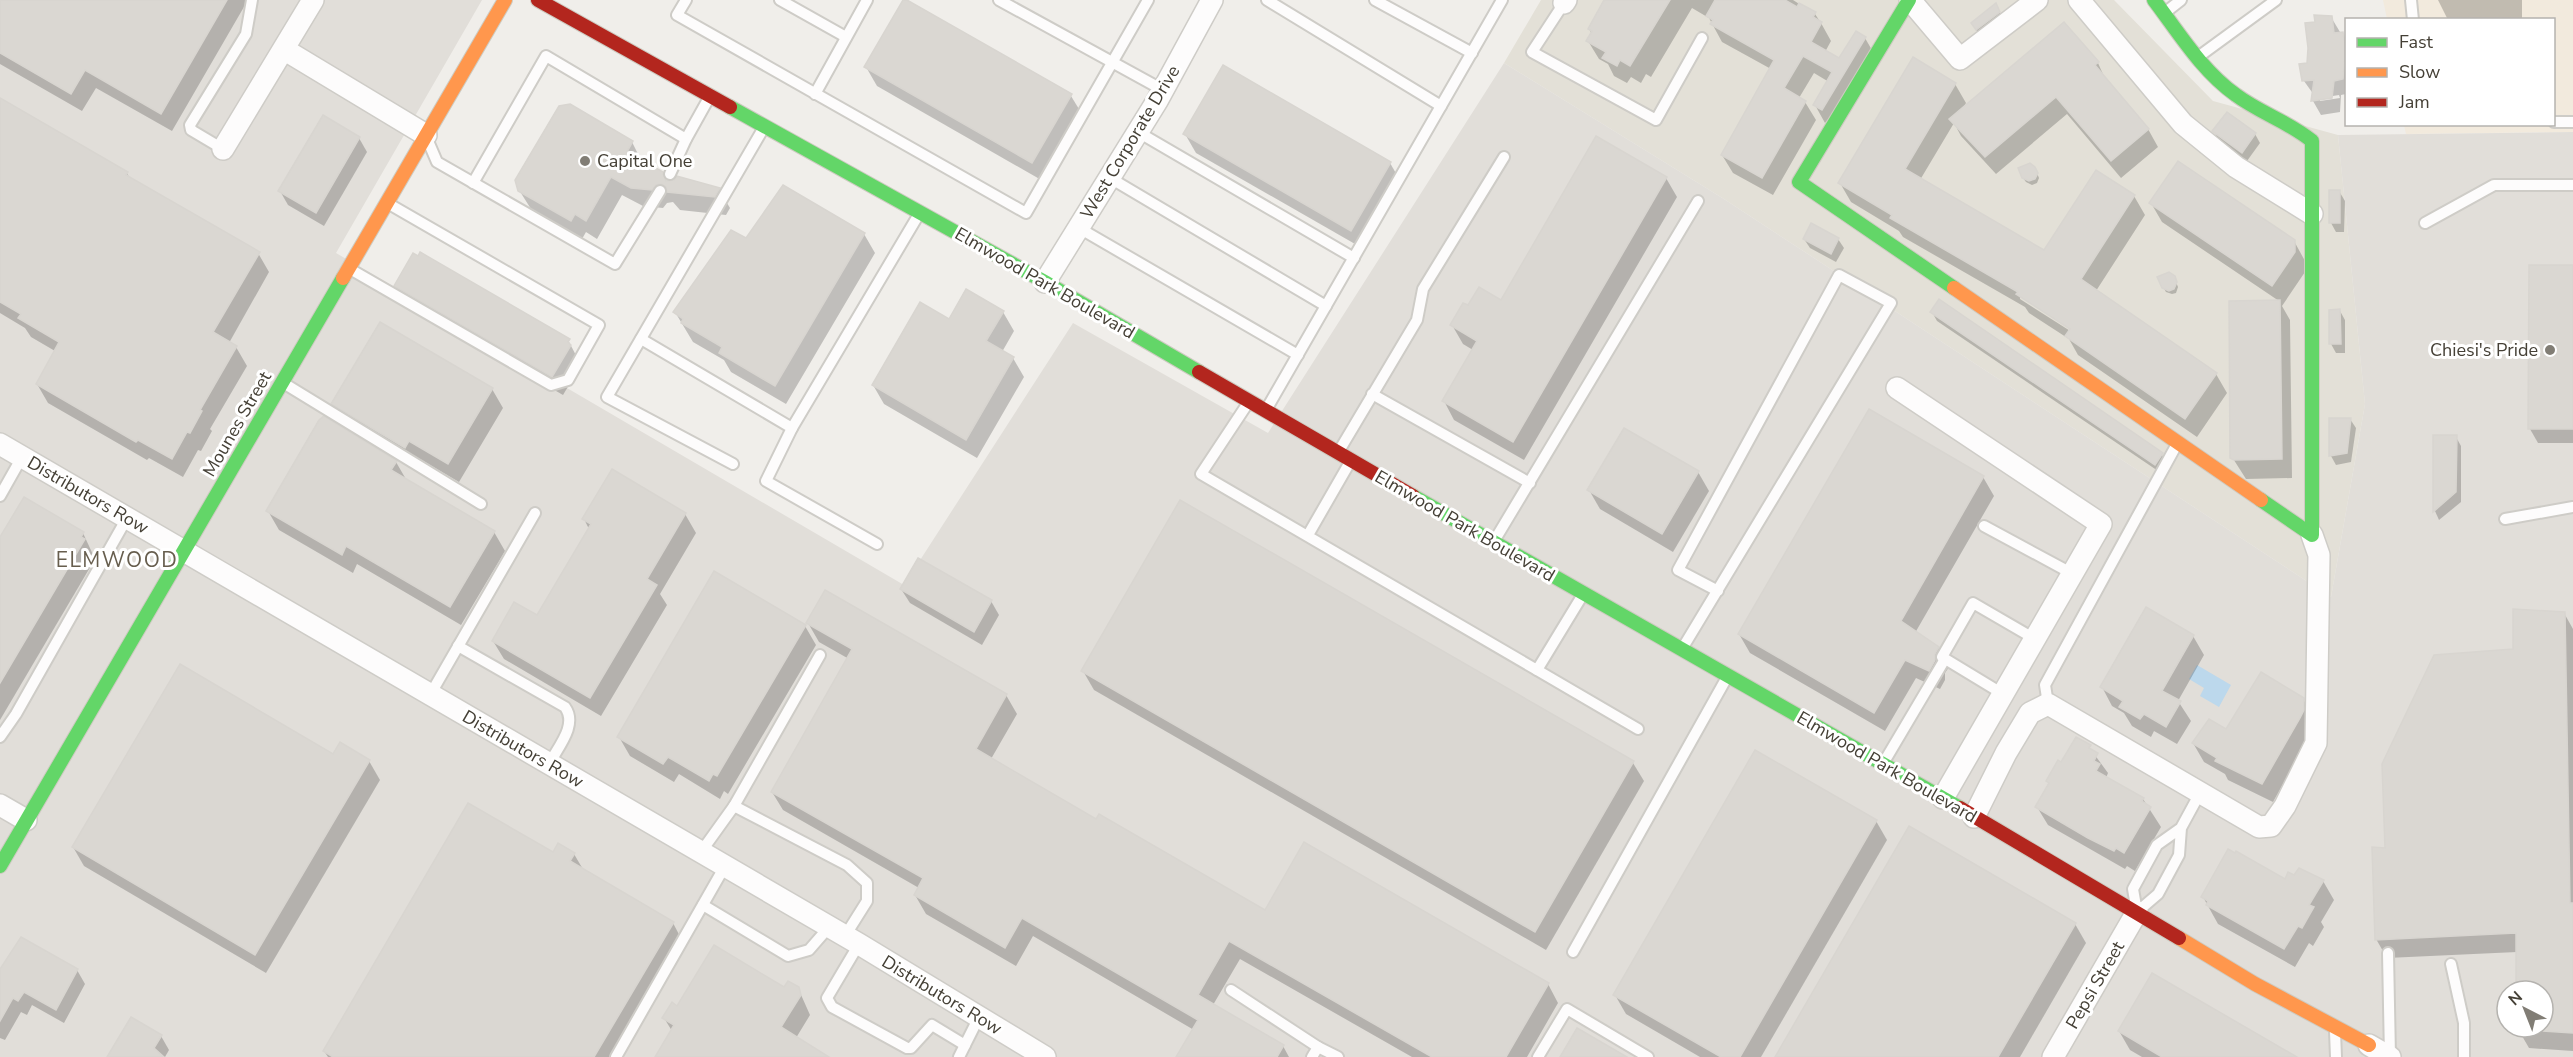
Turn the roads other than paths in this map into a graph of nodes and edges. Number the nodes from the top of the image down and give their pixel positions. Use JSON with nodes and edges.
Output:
{"nodes":[{"id":1,"x":252,"y":0,"type":"edge"},
{"id":2,"x":313,"y":0,"type":"edge"},
{"id":3,"x":505,"y":0,"type":"edge"},
{"id":4,"x":538,"y":0,"type":"edge"},
{"id":5,"x":686,"y":0,"type":"edge"},
{"id":6,"x":780,"y":0,"type":"edge"},
{"id":7,"x":867,"y":0,"type":"edge"},
{"id":8,"x":999,"y":0,"type":"edge"},
{"id":9,"x":1148,"y":0,"type":"edge"},
{"id":10,"x":1212,"y":0,"type":"edge"},
{"id":11,"x":1267,"y":0,"type":"edge"},
{"id":12,"x":1374,"y":0,"type":"edge"},
{"id":13,"x":1502,"y":0,"type":"edge"},
{"id":14,"x":1909,"y":0,"type":"edge"},
{"id":15,"x":2037,"y":0,"type":"edge"},
{"id":16,"x":2079,"y":0,"type":"edge"},
{"id":17,"x":2154,"y":0,"type":"edge"},
{"id":18,"x":2181,"y":0,"type":"edge"},
{"id":19,"x":2276,"y":0,"type":"edge"},
{"id":20,"x":2411,"y":0,"type":"edge"},
{"id":21,"x":1565,"y":2,"type":"edge"},
{"id":22,"x":2164,"y":14,"type":"junction"},
{"id":23,"x":2412,"y":18,"type":"edge"},
{"id":24,"x":846,"y":37,"type":"junction"},
{"id":25,"x":1702,"y":38,"type":"dead end"},
{"id":26,"x":285,"y":50,"type":"junction"},
{"id":27,"x":1472,"y":53,"type":"junction"},
{"id":28,"x":2198,"y":57,"type":"junction"},
{"id":29,"x":1113,"y":64,"type":"junction"},
{"id":30,"x":1163,"y":90,"type":"junction"},
{"id":31,"x":815,"y":94,"type":"junction"},
{"id":32,"x":710,"y":96,"type":"junction"},
{"id":33,"x":1441,"y":106,"type":"junction"},
{"id":34,"x":2555,"y":122,"type":"edge"},
{"id":35,"x":2573,"y":123,"type":"edge"},
{"id":36,"x":764,"y":126,"type":"junction"},
{"id":37,"x":1138,"y":132,"type":"junction"},
{"id":38,"x":426,"y":135,"type":"junction"},
{"id":39,"x":686,"y":139,"type":"junction"},
{"id":40,"x":223,"y":149,"type":"joint"},
{"id":41,"x":1504,"y":157,"type":"dead end"},
{"id":42,"x":670,"y":174,"type":"dead end"},
{"id":43,"x":1110,"y":178,"type":"junction"},
{"id":44,"x":473,"y":183,"type":"junction"},
{"id":45,"x":2573,"y":185,"type":"edge"},
{"id":46,"x":660,"y":191,"type":"dead end"},
{"id":47,"x":1698,"y":201,"type":"dead end"},
{"id":48,"x":387,"y":202,"type":"junction"},
{"id":49,"x":920,"y":212,"type":"junction"},
{"id":50,"x":2312,"y":214,"type":"junction"},
{"id":51,"x":2425,"y":223,"type":"dead end"},
{"id":52,"x":1079,"y":228,"type":"junction"},
{"id":53,"x":1354,"y":258,"type":"junction"},
{"id":54,"x":349,"y":268,"type":"junction"},
{"id":55,"x":1045,"y":282,"type":"junction"},
{"id":56,"x":1326,"y":306,"type":"junction"},
{"id":57,"x":641,"y":339,"type":"junction"},
{"id":58,"x":1298,"y":355,"type":"junction"},
{"id":59,"x":282,"y":382,"type":"junction"},
{"id":60,"x":1897,"y":388,"type":"dead end"},
{"id":61,"x":1372,"y":394,"type":"junction"},
{"id":62,"x":1250,"y":400,"type":"junction"},
{"id":63,"x":1266,"y":410,"type":"junction"},
{"id":64,"x":792,"y":428,"type":"junction"},
{"id":65,"x":2178,"y":443,"type":"junction"},
{"id":66,"x":0,"y":444,"type":"edge"},
{"id":67,"x":1338,"y":452,"type":"junction"},
{"id":68,"x":22,"y":457,"type":"junction"},
{"id":69,"x":1352,"y":459,"type":"junction"},
{"id":70,"x":733,"y":464,"type":"dead end"},
{"id":71,"x":1530,"y":483,"type":"junction"},
{"id":72,"x":0,"y":496,"type":"edge"},
{"id":73,"x":481,"y":504,"type":"dead end"},
{"id":74,"x":2573,"y":507,"type":"edge"},
{"id":75,"x":535,"y":513,"type":"dead end"},
{"id":76,"x":127,"y":518,"type":"junction"},
{"id":77,"x":2505,"y":519,"type":"dead end"},
{"id":78,"x":1984,"y":526,"type":"dead end"},
{"id":79,"x":1308,"y":535,"type":"junction"},
{"id":80,"x":2312,"y":535,"type":"junction"},
{"id":81,"x":1493,"y":543,"type":"junction"},
{"id":82,"x":877,"y":544,"type":"dead end"},
{"id":83,"x":183,"y":552,"type":"junction"},
{"id":84,"x":2073,"y":574,"type":"junction"},
{"id":85,"x":1718,"y":591,"type":"junction"},
{"id":86,"x":1583,"y":594,"type":"junction"},
{"id":87,"x":2035,"y":639,"type":"junction"},
{"id":88,"x":458,"y":646,"type":"junction"},
{"id":89,"x":1682,"y":649,"type":"junction"},
{"id":90,"x":820,"y":655,"type":"dead end"},
{"id":91,"x":1945,"y":659,"type":"junction"},
{"id":92,"x":1537,"y":670,"type":"junction"},
{"id":93,"x":1728,"y":676,"type":"junction"},
{"id":94,"x":2003,"y":694,"type":"junction"},
{"id":95,"x":430,"y":695,"type":"junction"},
{"id":96,"x":2048,"y":704,"type":"junction"},
{"id":97,"x":1638,"y":729,"type":"dead end"},
{"id":98,"x":0,"y":737,"type":"edge"},
{"id":99,"x":549,"y":764,"type":"junction"},
{"id":100,"x":1883,"y":764,"type":"junction"},
{"id":101,"x":2200,"y":793,"type":"junction"},
{"id":102,"x":1943,"y":798,"type":"junction"},
{"id":103,"x":0,"y":805,"type":"edge"},
{"id":104,"x":734,"y":806,"type":"junction"},
{"id":105,"x":1974,"y":817,"type":"junction"},
{"id":106,"x":26,"y":820,"type":"junction"},
{"id":107,"x":2181,"y":828,"type":"junction"},
{"id":108,"x":701,"y":852,"type":"junction"},
{"id":109,"x":0,"y":866,"type":"edge"},
{"id":110,"x":724,"y":866,"type":"junction"},
{"id":111,"x":703,"y":905,"type":"junction"},
{"id":112,"x":2137,"y":912,"type":"junction"},
{"id":113,"x":844,"y":936,"type":"junction"},
{"id":114,"x":1574,"y":952,"type":"dead end"},
{"id":115,"x":2388,"y":953,"type":"dead end"},
{"id":116,"x":2451,"y":964,"type":"dead end"},
{"id":117,"x":1232,"y":990,"type":"dead end"},
{"id":118,"x":979,"y":1017,"type":"junction"},
{"id":119,"x":2334,"y":1025,"type":"junction"},
{"id":120,"x":966,"y":1045,"type":"junction"},
{"id":121,"x":1318,"y":1047,"type":"junction"},
{"id":122,"x":2370,"y":1051,"type":"edge"},
{"id":123,"x":616,"y":1057,"type":"edge"},
{"id":124,"x":959,"y":1057,"type":"edge"},
{"id":125,"x":1045,"y":1057,"type":"edge"},
{"id":126,"x":1312,"y":1057,"type":"edge"},
{"id":127,"x":1338,"y":1057,"type":"edge"},
{"id":128,"x":1538,"y":1057,"type":"edge"},
{"id":129,"x":1648,"y":1057,"type":"edge"},
{"id":130,"x":2053,"y":1057,"type":"edge"},
{"id":131,"x":2336,"y":1057,"type":"edge"},
{"id":132,"x":2390,"y":1057,"type":"edge"},
{"id":133,"x":2464,"y":1057,"type":"edge"}],
"edges":[{"from":1,"to":40,"type":"lane"},
{"from":2,"to":26,"type":"street"},
{"from":3,"to":38,"type":"street","name":"Mounes Street"},
{"from":4,"to":32,"type":"street","name":"Elmwood Park Boulevard"},
{"from":5,"to":31,"type":"lane"},
{"from":6,"to":24,"type":"lane"},
{"from":7,"to":24,"type":"lane"},
{"from":8,"to":29,"type":"lane"},
{"from":9,"to":29,"type":"lane"},
{"from":10,"to":30,"type":"street","name":"West Corporate Drive"},
{"from":11,"to":33,"type":"lane"},
{"from":12,"to":27,"type":"lane"},
{"from":13,"to":27,"type":"lane"},
{"from":14,"to":15,"type":"street"},
{"from":14,"to":65,"type":"street"},
{"from":16,"to":50,"type":"street"},
{"from":17,"to":22,"type":"street"},
{"from":18,"to":22,"type":"lane"},
{"from":19,"to":28,"type":"lane"},
{"from":20,"to":23,"type":"lane"},
{"from":21,"to":25,"type":"lane"},
{"from":22,"to":28,"type":"street"},
{"from":24,"to":31,"type":"lane"},
{"from":26,"to":38,"type":"street"},
{"from":26,"to":40,"type":"street"},
{"from":27,"to":33,"type":"lane"},
{"from":28,"to":50,"type":"street"},
{"from":29,"to":30,"type":"lane"},
{"from":29,"to":31,"type":"lane"},
{"from":30,"to":37,"type":"street","name":"West Corporate Drive"},
{"from":32,"to":36,"type":"street","name":"Elmwood Park Boulevard"},
{"from":32,"to":39,"type":"lane"},
{"from":33,"to":53,"type":"lane"},
{"from":34,"to":35,"type":"lane"},
{"from":36,"to":49,"type":"street","name":"Elmwood Park Boulevard"},
{"from":36,"to":57,"type":"lane"},
{"from":37,"to":43,"type":"street","name":"West Corporate Drive"},
{"from":37,"to":53,"type":"lane"},
{"from":38,"to":44,"type":"lane"},
{"from":38,"to":48,"type":"street","name":"Mounes Street"},
{"from":39,"to":42,"type":"lane"},
{"from":39,"to":44,"type":"lane"},
{"from":41,"to":61,"type":"lane"},
{"from":43,"to":52,"type":"street","name":"West Corporate Drive"},
{"from":43,"to":56,"type":"lane"},
{"from":44,"to":46,"type":"lane"},
{"from":45,"to":51,"type":"lane"},
{"from":47,"to":71,"type":"lane"},
{"from":48,"to":54,"type":"street","name":"Mounes Street"},
{"from":48,"to":54,"type":"lane"},
{"from":49,"to":55,"type":"street","name":"Elmwood Park Boulevard"},
{"from":49,"to":64,"type":"lane"},
{"from":50,"to":80,"type":"street"},
{"from":52,"to":55,"type":"street","name":"West Corporate Drive"},
{"from":52,"to":58,"type":"lane"},
{"from":53,"to":56,"type":"lane"},
{"from":54,"to":59,"type":"street","name":"Mounes Street"},
{"from":55,"to":62,"type":"street","name":"Elmwood Park Boulevard"},
{"from":56,"to":58,"type":"lane"},
{"from":57,"to":64,"type":"lane"},
{"from":57,"to":70,"type":"lane"},
{"from":58,"to":63,"type":"lane"},
{"from":59,"to":73,"type":"lane"},
{"from":59,"to":83,"type":"street","name":"Mounes Street"},
{"from":60,"to":84,"type":"street"},
{"from":61,"to":67,"type":"lane"},
{"from":61,"to":71,"type":"lane"},
{"from":62,"to":63,"type":"street","name":"Elmwood Park Boulevard"},
{"from":62,"to":79,"type":"lane"},
{"from":63,"to":67,"type":"street","name":"Elmwood Park Boulevard"},
{"from":64,"to":82,"type":"lane"},
{"from":65,"to":80,"type":"street"},
{"from":65,"to":96,"type":"lane"},
{"from":66,"to":68,"type":"street","name":"Distributors Row"},
{"from":67,"to":69,"type":"street","name":"Elmwood Park Boulevard"},
{"from":68,"to":72,"type":"lane"},
{"from":68,"to":76,"type":"street","name":"Distributors Row"},
{"from":69,"to":79,"type":"lane"},
{"from":69,"to":81,"type":"street","name":"Elmwood Park Boulevard"},
{"from":71,"to":81,"type":"lane"},
{"from":74,"to":77,"type":"lane"},
{"from":75,"to":88,"type":"lane"},
{"from":76,"to":83,"type":"street","name":"Distributors Row"},
{"from":76,"to":98,"type":"lane"},
{"from":78,"to":84,"type":"lane"},
{"from":79,"to":92,"type":"lane"},
{"from":80,"to":101,"type":"street"},
{"from":81,"to":86,"type":"street","name":"Elmwood Park Boulevard"},
{"from":83,"to":95,"type":"street","name":"Distributors Row"},
{"from":83,"to":106,"type":"street","name":"Mounes Street"},
{"from":84,"to":87,"type":"street"},
{"from":85,"to":85,"type":"lane"},
{"from":85,"to":89,"type":"lane"},
{"from":86,"to":89,"type":"street","name":"Elmwood Park Boulevard"},
{"from":86,"to":92,"type":"lane"},
{"from":87,"to":91,"type":"lane"},
{"from":87,"to":94,"type":"street"},
{"from":88,"to":95,"type":"lane"},
{"from":88,"to":99,"type":"lane"},
{"from":89,"to":93,"type":"street","name":"Elmwood Park Boulevard"},
{"from":90,"to":104,"type":"lane"},
{"from":91,"to":94,"type":"lane"},
{"from":91,"to":100,"type":"lane"},
{"from":92,"to":97,"type":"lane"},
{"from":93,"to":100,"type":"street","name":"Elmwood Park Boulevard"},
{"from":93,"to":114,"type":"lane"},
{"from":94,"to":102,"type":"street"},
{"from":95,"to":99,"type":"street","name":"Distributors Row"},
{"from":96,"to":101,"type":"street"},
{"from":96,"to":105,"type":"street"},
{"from":99,"to":108,"type":"street","name":"Distributors Row"},
{"from":100,"to":102,"type":"street","name":"Elmwood Park Boulevard"},
{"from":101,"to":107,"type":"lane"},
{"from":102,"to":105,"type":"street","name":"Elmwood Park Boulevard"},
{"from":103,"to":106,"type":"street"},
{"from":104,"to":108,"type":"lane"},
{"from":104,"to":113,"type":"lane"},
{"from":105,"to":112,"type":"street","name":"Elmwood Park Boulevard"},
{"from":106,"to":109,"type":"street","name":"Mounes Street"},
{"from":107,"to":112,"type":"lane"},
{"from":107,"to":112,"type":"lane"},
{"from":108,"to":110,"type":"street","name":"Distributors Row"},
{"from":110,"to":111,"type":"lane"},
{"from":110,"to":113,"type":"street","name":"Distributors Row"},
{"from":111,"to":113,"type":"lane"},
{"from":111,"to":123,"type":"lane"},
{"from":112,"to":119,"type":"street","name":"Elmwood Park Boulevard"},
{"from":112,"to":130,"type":"street","name":"Pepsi Street"},
{"from":113,"to":118,"type":"street","name":"Distributors Row"},
{"from":113,"to":120,"type":"lane"},
{"from":115,"to":132,"type":"lane"},
{"from":116,"to":133,"type":"lane"},
{"from":117,"to":121,"type":"lane"},
{"from":118,"to":120,"type":"lane"},
{"from":118,"to":125,"type":"street","name":"Distributors Row"},
{"from":119,"to":122,"type":"street","name":"Elmwood Park Boulevard"},
{"from":119,"to":131,"type":"lane"},
{"from":120,"to":124,"type":"lane"},
{"from":121,"to":126,"type":"lane"},
{"from":121,"to":127,"type":"lane"},
{"from":122,"to":132,"type":"street","name":"Elmwood Park Boulevard"},
{"from":128,"to":129,"type":"lane"}]}
